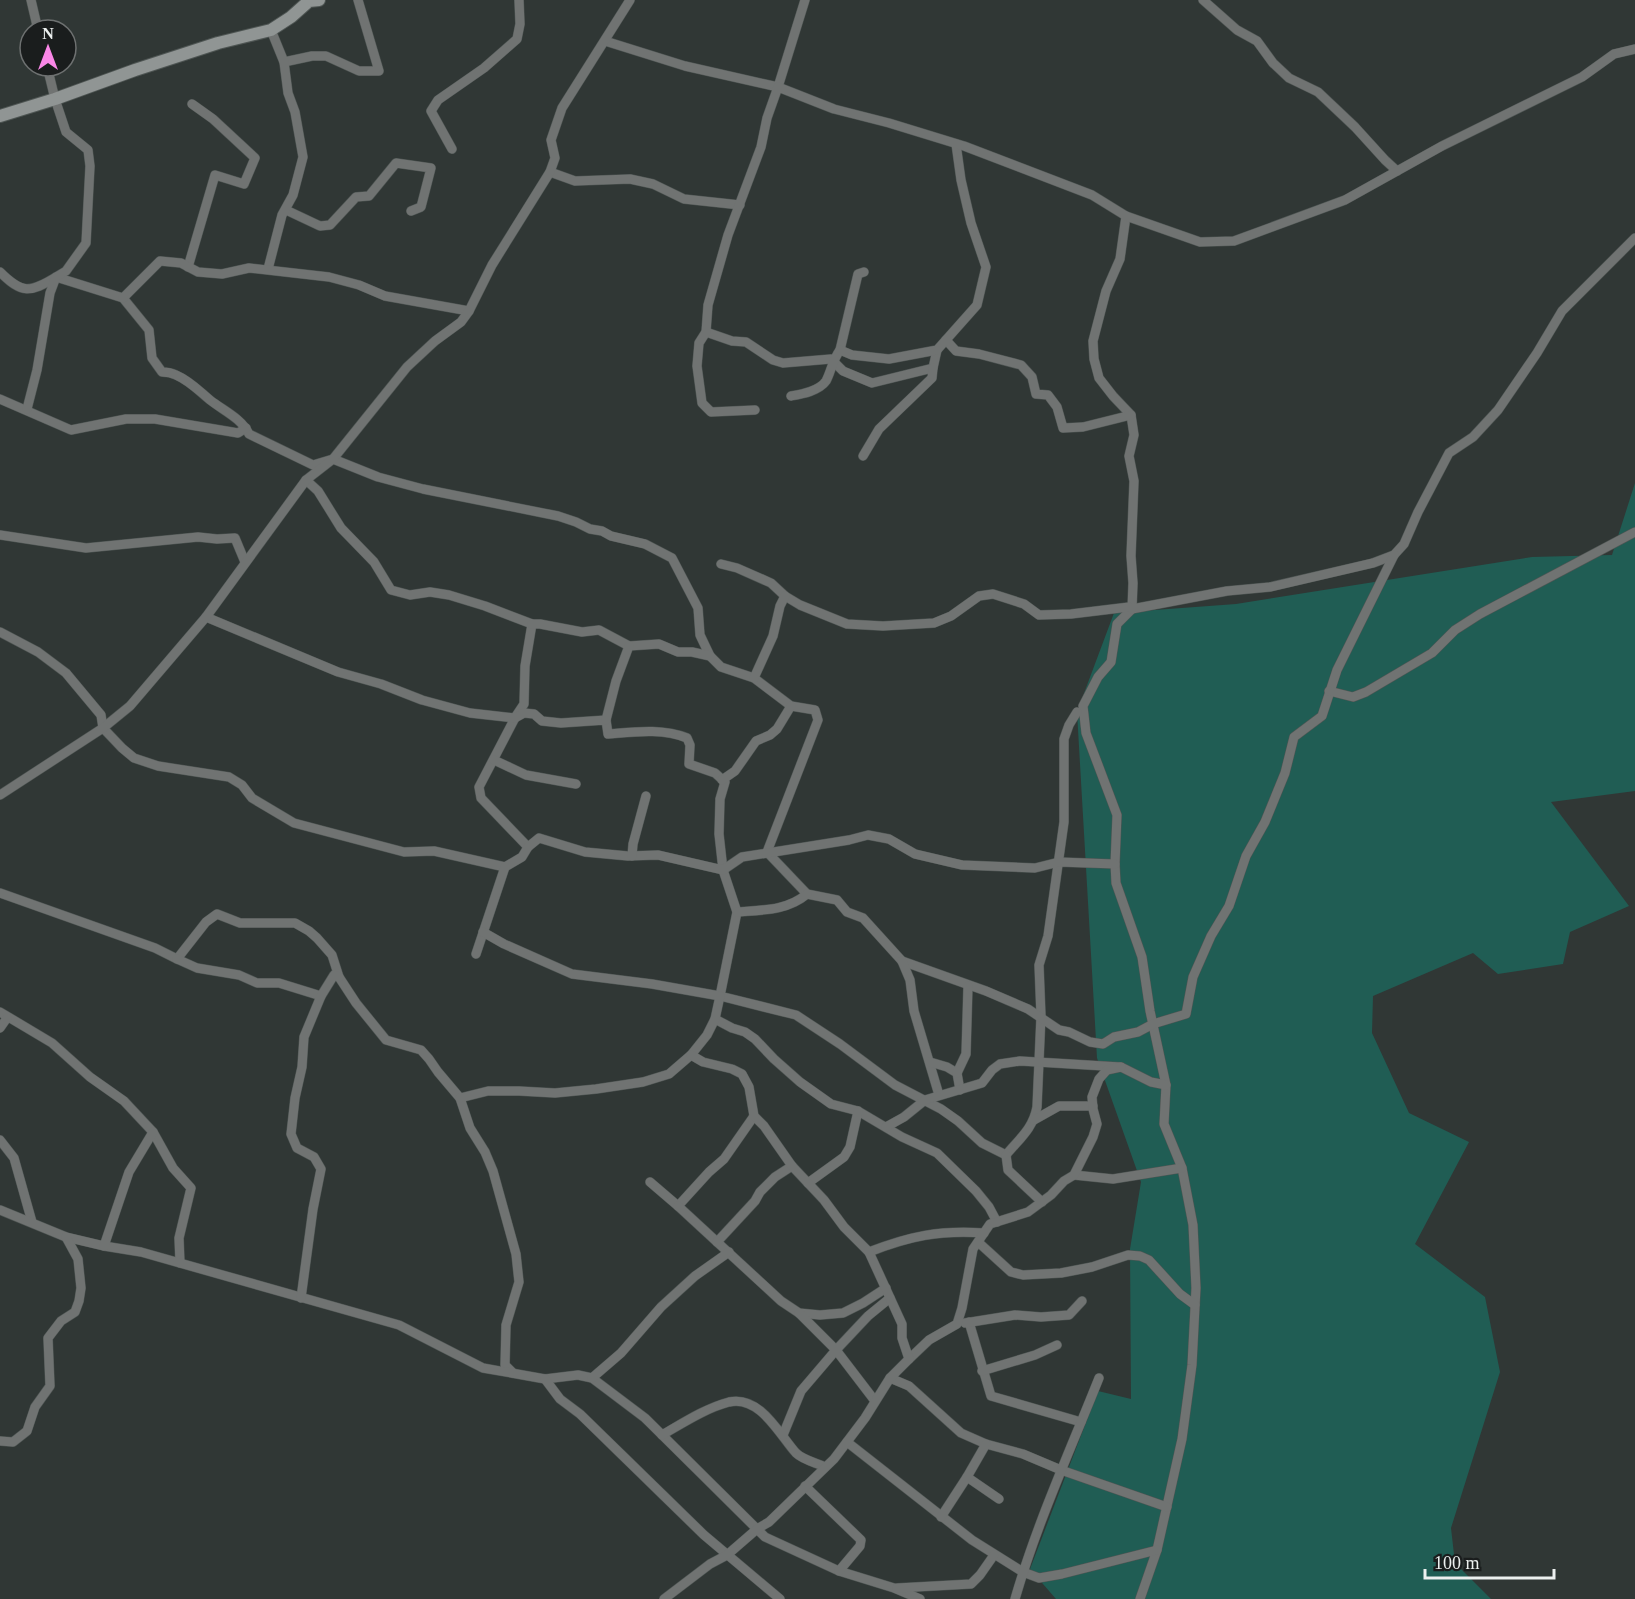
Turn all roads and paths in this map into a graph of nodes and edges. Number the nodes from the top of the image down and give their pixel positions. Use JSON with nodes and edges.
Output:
{"nodes":[{"id":1,"x":32,"y":0,"type":"edge"},
{"id":2,"x":311,"y":0,"type":"edge"},
{"id":3,"x":358,"y":0,"type":"edge"},
{"id":4,"x":519,"y":0,"type":"edge"},
{"id":5,"x":630,"y":0,"type":"edge"},
{"id":6,"x":804,"y":0,"type":"edge"},
{"id":7,"x":1203,"y":0,"type":"edge"},
{"id":8,"x":36,"y":18,"type":"edge"},
{"id":9,"x":271,"y":30,"type":"junction"},
{"id":10,"x":605,"y":42,"type":"junction"},
{"id":11,"x":1635,"y":49,"type":"edge"},
{"id":12,"x":284,"y":62,"type":"junction"},
{"id":13,"x":50,"y":78,"type":"edge"},
{"id":14,"x":777,"y":87,"type":"junction"},
{"id":15,"x":55,"y":99,"type":"junction"},
{"id":16,"x":192,"y":104,"type":"dead end"},
{"id":17,"x":0,"y":116,"type":"edge"},
{"id":18,"x":956,"y":144,"type":"junction"},
{"id":19,"x":452,"y":148,"type":"dead end"},
{"id":20,"x":1397,"y":171,"type":"junction"},
{"id":21,"x":550,"y":172,"type":"junction"},
{"id":22,"x":740,"y":205,"type":"junction"},
{"id":23,"x":286,"y":210,"type":"junction"},
{"id":24,"x":411,"y":211,"type":"dead end"},
{"id":25,"x":1126,"y":216,"type":"junction"},
{"id":26,"x":1635,"y":238,"type":"edge"},
{"id":27,"x":188,"y":267,"type":"junction"},
{"id":28,"x":268,"y":269,"type":"junction"},
{"id":29,"x":0,"y":272,"type":"edge"},
{"id":30,"x":864,"y":272,"type":"dead end"},
{"id":31,"x":56,"y":277,"type":"junction"},
{"id":32,"x":123,"y":298,"type":"junction"},
{"id":33,"x":469,"y":310,"type":"junction"},
{"id":34,"x":706,"y":332,"type":"junction"},
{"id":35,"x":946,"y":340,"type":"junction"},
{"id":36,"x":840,"y":350,"type":"junction"},
{"id":37,"x":937,"y":350,"type":"junction"},
{"id":38,"x":832,"y":361,"type":"junction"},
{"id":39,"x":933,"y":368,"type":"junction"},
{"id":40,"x":791,"y":396,"type":"dead end"},
{"id":41,"x":0,"y":399,"type":"edge"},
{"id":42,"x":27,"y":409,"type":"junction"},
{"id":43,"x":755,"y":410,"type":"dead end"},
{"id":44,"x":1131,"y":415,"type":"junction"},
{"id":45,"x":246,"y":428,"type":"junction"},
{"id":46,"x":863,"y":456,"type":"dead end"},
{"id":47,"x":333,"y":459,"type":"junction"},
{"id":48,"x":306,"y":480,"type":"junction"},
{"id":49,"x":1635,"y":532,"type":"edge"},
{"id":50,"x":0,"y":535,"type":"edge"},
{"id":51,"x":1394,"y":555,"type":"junction"},
{"id":52,"x":245,"y":562,"type":"junction"},
{"id":53,"x":721,"y":564,"type":"dead end"},
{"id":54,"x":784,"y":596,"type":"junction"},
{"id":55,"x":1132,"y":609,"type":"junction"},
{"id":56,"x":206,"y":617,"type":"junction"},
{"id":57,"x":532,"y":624,"type":"junction"},
{"id":58,"x":0,"y":632,"type":"edge"},
{"id":59,"x":629,"y":646,"type":"junction"},
{"id":60,"x":710,"y":656,"type":"junction"},
{"id":61,"x":754,"y":678,"type":"junction"},
{"id":62,"x":1329,"y":691,"type":"junction"},
{"id":63,"x":791,"y":706,"type":"junction"},
{"id":64,"x":1077,"y":712,"type":"dead end"},
{"id":65,"x":515,"y":718,"type":"junction"},
{"id":66,"x":606,"y":720,"type":"junction"},
{"id":67,"x":103,"y":728,"type":"junction"},
{"id":68,"x":494,"y":760,"type":"junction"},
{"id":69,"x":722,"y":780,"type":"junction"},
{"id":70,"x":576,"y":784,"type":"dead end"},
{"id":71,"x":0,"y":795,"type":"edge"},
{"id":72,"x":646,"y":796,"type":"dead end"},
{"id":73,"x":528,"y":847,"type":"junction"},
{"id":74,"x":767,"y":852,"type":"junction"},
{"id":75,"x":632,"y":856,"type":"junction"},
{"id":76,"x":1059,"y":862,"type":"junction"},
{"id":77,"x":1115,"y":864,"type":"junction"},
{"id":78,"x":505,"y":867,"type":"junction"},
{"id":79,"x":723,"y":870,"type":"junction"},
{"id":80,"x":0,"y":893,"type":"edge"},
{"id":81,"x":807,"y":894,"type":"junction"},
{"id":82,"x":737,"y":912,"type":"junction"},
{"id":83,"x":483,"y":932,"type":"junction"},
{"id":84,"x":476,"y":954,"type":"dead end"},
{"id":85,"x":177,"y":959,"type":"junction"},
{"id":86,"x":902,"y":961,"type":"junction"},
{"id":87,"x":339,"y":976,"type":"junction"},
{"id":88,"x":968,"y":986,"type":"junction"},
{"id":89,"x":321,"y":996,"type":"junction"},
{"id":90,"x":720,"y":996,"type":"junction"},
{"id":91,"x":4,"y":1015,"type":"edge"},
{"id":92,"x":1041,"y":1017,"type":"junction"},
{"id":93,"x":715,"y":1019,"type":"junction"},
{"id":94,"x":1153,"y":1024,"type":"junction"},
{"id":95,"x":0,"y":1028,"type":"edge"},
{"id":96,"x":691,"y":1055,"type":"junction"},
{"id":97,"x":930,"y":1062,"type":"junction"},
{"id":98,"x":1038,"y":1064,"type":"junction"},
{"id":99,"x":1121,"y":1067,"type":"junction"},
{"id":100,"x":957,"y":1073,"type":"junction"},
{"id":101,"x":1166,"y":1085,"type":"junction"},
{"id":102,"x":960,"y":1090,"type":"junction"},
{"id":103,"x":939,"y":1095,"type":"junction"},
{"id":104,"x":460,"y":1098,"type":"junction"},
{"id":105,"x":925,"y":1100,"type":"junction"},
{"id":106,"x":1093,"y":1106,"type":"junction"},
{"id":107,"x":858,"y":1111,"type":"junction"},
{"id":108,"x":754,"y":1116,"type":"junction"},
{"id":109,"x":1034,"y":1120,"type":"junction"},
{"id":110,"x":886,"y":1126,"type":"junction"},
{"id":111,"x":153,"y":1132,"type":"junction"},
{"id":112,"x":0,"y":1140,"type":"edge"},
{"id":113,"x":1006,"y":1155,"type":"junction"},
{"id":114,"x":792,"y":1166,"type":"junction"},
{"id":115,"x":1182,"y":1168,"type":"junction"},
{"id":116,"x":1074,"y":1175,"type":"junction"},
{"id":117,"x":650,"y":1182,"type":"dead end"},
{"id":118,"x":808,"y":1183,"type":"junction"},
{"id":119,"x":1042,"y":1202,"type":"junction"},
{"id":120,"x":678,"y":1206,"type":"junction"},
{"id":121,"x":0,"y":1210,"type":"edge"},
{"id":122,"x":32,"y":1222,"type":"junction"},
{"id":123,"x":997,"y":1222,"type":"junction"},
{"id":124,"x":984,"y":1233,"type":"junction"},
{"id":125,"x":66,"y":1237,"type":"junction"},
{"id":126,"x":717,"y":1242,"type":"junction"},
{"id":127,"x":978,"y":1242,"type":"junction"},
{"id":128,"x":104,"y":1246,"type":"junction"},
{"id":129,"x":729,"y":1252,"type":"junction"},
{"id":130,"x":869,"y":1252,"type":"junction"},
{"id":131,"x":180,"y":1263,"type":"junction"},
{"id":132,"x":888,"y":1293,"type":"junction"},
{"id":133,"x":301,"y":1298,"type":"junction"},
{"id":134,"x":1082,"y":1301,"type":"dead end"},
{"id":135,"x":1195,"y":1305,"type":"junction"},
{"id":136,"x":799,"y":1313,"type":"junction"},
{"id":137,"x":969,"y":1322,"type":"junction"},
{"id":138,"x":957,"y":1324,"type":"junction"},
{"id":139,"x":1057,"y":1345,"type":"dead end"},
{"id":140,"x":836,"y":1350,"type":"junction"},
{"id":141,"x":909,"y":1359,"type":"junction"},
{"id":142,"x":982,"y":1371,"type":"junction"},
{"id":143,"x":513,"y":1373,"type":"junction"},
{"id":144,"x":592,"y":1377,"type":"junction"},
{"id":145,"x":890,"y":1378,"type":"junction"},
{"id":146,"x":1099,"y":1378,"type":"dead end"},
{"id":147,"x":545,"y":1379,"type":"junction"},
{"id":148,"x":875,"y":1401,"type":"junction"},
{"id":149,"x":1081,"y":1422,"type":"junction"},
{"id":150,"x":662,"y":1435,"type":"junction"},
{"id":151,"x":783,"y":1435,"type":"junction"},
{"id":152,"x":0,"y":1441,"type":"edge"},
{"id":153,"x":847,"y":1442,"type":"junction"},
{"id":154,"x":986,"y":1444,"type":"junction"},
{"id":155,"x":825,"y":1467,"type":"junction"},
{"id":156,"x":1061,"y":1470,"type":"junction"},
{"id":157,"x":968,"y":1478,"type":"junction"},
{"id":158,"x":804,"y":1486,"type":"junction"},
{"id":159,"x":999,"y":1499,"type":"dead end"},
{"id":160,"x":1167,"y":1507,"type":"junction"},
{"id":161,"x":941,"y":1517,"type":"junction"},
{"id":162,"x":757,"y":1529,"type":"junction"},
{"id":163,"x":1157,"y":1550,"type":"junction"},
{"id":164,"x":727,"y":1555,"type":"junction"},
{"id":165,"x":994,"y":1555,"type":"junction"},
{"id":166,"x":839,"y":1571,"type":"junction"},
{"id":167,"x":1023,"y":1572,"type":"junction"},
{"id":168,"x":894,"y":1588,"type":"junction"},
{"id":169,"x":664,"y":1599,"type":"edge"},
{"id":170,"x":780,"y":1599,"type":"edge"},
{"id":171,"x":920,"y":1599,"type":"edge"},
{"id":172,"x":1015,"y":1599,"type":"edge"},
{"id":173,"x":1140,"y":1599,"type":"edge"}],
"edges":[{"from":1,"to":8,"type":"street"},
{"from":2,"to":9,"type":"street"},
{"from":3,"to":12,"type":"street"},
{"from":4,"to":19,"type":"street"},
{"from":5,"to":10,"type":"street"},
{"from":6,"to":14,"type":"street"},
{"from":7,"to":20,"type":"street"},
{"from":9,"to":12,"type":"street"},
{"from":9,"to":15,"type":"street"},
{"from":10,"to":14,"type":"street"},
{"from":10,"to":21,"type":"street"},
{"from":11,"to":20,"type":"street"},
{"from":12,"to":23,"type":"street"},
{"from":13,"to":15,"type":"street"},
{"from":14,"to":18,"type":"street"},
{"from":14,"to":22,"type":"street"},
{"from":15,"to":17,"type":"street"},
{"from":15,"to":31,"type":"street"},
{"from":16,"to":27,"type":"street"},
{"from":18,"to":25,"type":"street"},
{"from":18,"to":35,"type":"street"},
{"from":20,"to":25,"type":"street"},
{"from":21,"to":22,"type":"street"},
{"from":21,"to":33,"type":"street"},
{"from":22,"to":34,"type":"street"},
{"from":23,"to":24,"type":"street"},
{"from":23,"to":28,"type":"street"},
{"from":25,"to":44,"type":"street"},
{"from":26,"to":51,"type":"street"},
{"from":27,"to":28,"type":"street"},
{"from":27,"to":32,"type":"street"},
{"from":28,"to":33,"type":"street"},
{"from":29,"to":31,"type":"street"},
{"from":30,"to":36,"type":"street"},
{"from":31,"to":32,"type":"street"},
{"from":31,"to":42,"type":"street"},
{"from":32,"to":45,"type":"street"},
{"from":33,"to":47,"type":"street"},
{"from":34,"to":38,"type":"street"},
{"from":34,"to":43,"type":"street"},
{"from":35,"to":37,"type":"street"},
{"from":35,"to":44,"type":"street"},
{"from":36,"to":37,"type":"street"},
{"from":36,"to":38,"type":"street"},
{"from":37,"to":39,"type":"street"},
{"from":38,"to":39,"type":"street"},
{"from":38,"to":40,"type":"street"},
{"from":39,"to":46,"type":"street"},
{"from":41,"to":42,"type":"street"},
{"from":42,"to":45,"type":"street"},
{"from":44,"to":55,"type":"street"},
{"from":45,"to":47,"type":"street"},
{"from":47,"to":48,"type":"street"},
{"from":47,"to":60,"type":"street"},
{"from":48,"to":52,"type":"street"},
{"from":48,"to":57,"type":"street"},
{"from":49,"to":62,"type":"street"},
{"from":50,"to":52,"type":"street"},
{"from":51,"to":55,"type":"street"},
{"from":51,"to":62,"type":"street"},
{"from":52,"to":56,"type":"street"},
{"from":53,"to":54,"type":"street"},
{"from":54,"to":55,"type":"street"},
{"from":54,"to":61,"type":"street"},
{"from":55,"to":77,"type":"street"},
{"from":56,"to":65,"type":"street"},
{"from":56,"to":67,"type":"street"},
{"from":57,"to":59,"type":"street"},
{"from":57,"to":65,"type":"street"},
{"from":58,"to":67,"type":"street"},
{"from":59,"to":60,"type":"street"},
{"from":59,"to":66,"type":"street"},
{"from":60,"to":61,"type":"street"},
{"from":61,"to":63,"type":"street"},
{"from":62,"to":94,"type":"street"},
{"from":63,"to":69,"type":"street"},
{"from":63,"to":74,"type":"street"},
{"from":64,"to":76,"type":"street"},
{"from":65,"to":66,"type":"street"},
{"from":65,"to":68,"type":"street"},
{"from":66,"to":69,"type":"street"},
{"from":67,"to":71,"type":"street"},
{"from":67,"to":78,"type":"street"},
{"from":68,"to":70,"type":"street"},
{"from":68,"to":73,"type":"street"},
{"from":69,"to":79,"type":"street"},
{"from":72,"to":75,"type":"street"},
{"from":73,"to":75,"type":"street"},
{"from":73,"to":78,"type":"street"},
{"from":74,"to":76,"type":"street"},
{"from":74,"to":79,"type":"street"},
{"from":74,"to":81,"type":"street"},
{"from":75,"to":79,"type":"street"},
{"from":76,"to":77,"type":"street"},
{"from":76,"to":92,"type":"street"},
{"from":77,"to":94,"type":"street"},
{"from":78,"to":83,"type":"street"},
{"from":79,"to":82,"type":"street"},
{"from":80,"to":85,"type":"street"},
{"from":81,"to":82,"type":"street"},
{"from":81,"to":86,"type":"street"},
{"from":82,"to":90,"type":"street"},
{"from":83,"to":84,"type":"street"},
{"from":83,"to":90,"type":"street"},
{"from":85,"to":87,"type":"street"},
{"from":85,"to":89,"type":"street"},
{"from":86,"to":88,"type":"street"},
{"from":86,"to":97,"type":"street"},
{"from":87,"to":89,"type":"street"},
{"from":87,"to":104,"type":"street"},
{"from":88,"to":92,"type":"street"},
{"from":88,"to":100,"type":"street"},
{"from":89,"to":133,"type":"street"},
{"from":90,"to":93,"type":"street"},
{"from":90,"to":105,"type":"street"},
{"from":91,"to":95,"type":"street"},
{"from":91,"to":111,"type":"street"},
{"from":92,"to":94,"type":"street"},
{"from":92,"to":98,"type":"street"},
{"from":93,"to":96,"type":"street"},
{"from":93,"to":107,"type":"street"},
{"from":94,"to":101,"type":"street"},
{"from":96,"to":104,"type":"street"},
{"from":96,"to":108,"type":"street"},
{"from":97,"to":100,"type":"street"},
{"from":97,"to":103,"type":"street"},
{"from":98,"to":99,"type":"street"},
{"from":98,"to":102,"type":"street"},
{"from":98,"to":109,"type":"street"},
{"from":99,"to":101,"type":"street"},
{"from":99,"to":106,"type":"street"},
{"from":100,"to":102,"type":"street"},
{"from":101,"to":115,"type":"street"},
{"from":102,"to":103,"type":"street"},
{"from":103,"to":105,"type":"street"},
{"from":104,"to":143,"type":"street"},
{"from":105,"to":110,"type":"street"},
{"from":105,"to":113,"type":"street"},
{"from":106,"to":109,"type":"street"},
{"from":106,"to":116,"type":"street"},
{"from":107,"to":110,"type":"street"},
{"from":107,"to":118,"type":"street"},
{"from":108,"to":114,"type":"street"},
{"from":108,"to":120,"type":"street"},
{"from":109,"to":113,"type":"street"},
{"from":110,"to":123,"type":"street"},
{"from":111,"to":128,"type":"street"},
{"from":111,"to":131,"type":"street"},
{"from":112,"to":122,"type":"street"},
{"from":113,"to":119,"type":"street"},
{"from":114,"to":118,"type":"street"},
{"from":114,"to":126,"type":"street"},
{"from":115,"to":116,"type":"street"},
{"from":115,"to":135,"type":"street"},
{"from":116,"to":119,"type":"street"},
{"from":117,"to":120,"type":"street"},
{"from":118,"to":130,"type":"street"},
{"from":119,"to":123,"type":"street"},
{"from":120,"to":126,"type":"street"},
{"from":121,"to":122,"type":"street"},
{"from":122,"to":125,"type":"street"},
{"from":123,"to":124,"type":"street"},
{"from":124,"to":127,"type":"street"},
{"from":124,"to":130,"type":"street"},
{"from":125,"to":128,"type":"street"},
{"from":125,"to":152,"type":"street"},
{"from":126,"to":129,"type":"street"},
{"from":127,"to":135,"type":"street"},
{"from":127,"to":138,"type":"street"},
{"from":128,"to":131,"type":"street"},
{"from":129,"to":136,"type":"street"},
{"from":129,"to":144,"type":"street"},
{"from":130,"to":132,"type":"street"},
{"from":131,"to":133,"type":"street"},
{"from":132,"to":136,"type":"street"},
{"from":132,"to":140,"type":"street"},
{"from":132,"to":141,"type":"street"},
{"from":133,"to":143,"type":"street"},
{"from":134,"to":137,"type":"street"},
{"from":135,"to":160,"type":"street"},
{"from":136,"to":140,"type":"street"},
{"from":137,"to":138,"type":"street"},
{"from":137,"to":142,"type":"street"},
{"from":138,"to":141,"type":"street"},
{"from":139,"to":142,"type":"street"},
{"from":140,"to":148,"type":"street"},
{"from":140,"to":151,"type":"street"},
{"from":141,"to":145,"type":"street"},
{"from":142,"to":149,"type":"street"},
{"from":143,"to":147,"type":"street"},
{"from":144,"to":147,"type":"street"},
{"from":144,"to":150,"type":"street"},
{"from":145,"to":148,"type":"street"},
{"from":145,"to":154,"type":"street"},
{"from":146,"to":149,"type":"street"},
{"from":147,"to":164,"type":"street"},
{"from":148,"to":153,"type":"street"},
{"from":149,"to":156,"type":"street"},
{"from":150,"to":151,"type":"street"},
{"from":150,"to":162,"type":"street"},
{"from":151,"to":155,"type":"street"},
{"from":153,"to":155,"type":"street"},
{"from":153,"to":161,"type":"street"},
{"from":154,"to":156,"type":"street"},
{"from":154,"to":157,"type":"street"},
{"from":155,"to":158,"type":"street"},
{"from":156,"to":160,"type":"street"},
{"from":156,"to":167,"type":"street"},
{"from":157,"to":159,"type":"street"},
{"from":157,"to":161,"type":"street"},
{"from":158,"to":162,"type":"street"},
{"from":158,"to":166,"type":"street"},
{"from":160,"to":163,"type":"street"},
{"from":161,"to":165,"type":"street"},
{"from":162,"to":164,"type":"street"},
{"from":162,"to":166,"type":"street"},
{"from":163,"to":167,"type":"street"},
{"from":163,"to":173,"type":"street"},
{"from":164,"to":169,"type":"street"},
{"from":164,"to":170,"type":"street"},
{"from":165,"to":167,"type":"street"},
{"from":165,"to":168,"type":"street"},
{"from":166,"to":168,"type":"street"},
{"from":167,"to":172,"type":"street"},
{"from":168,"to":171,"type":"street"}]}
